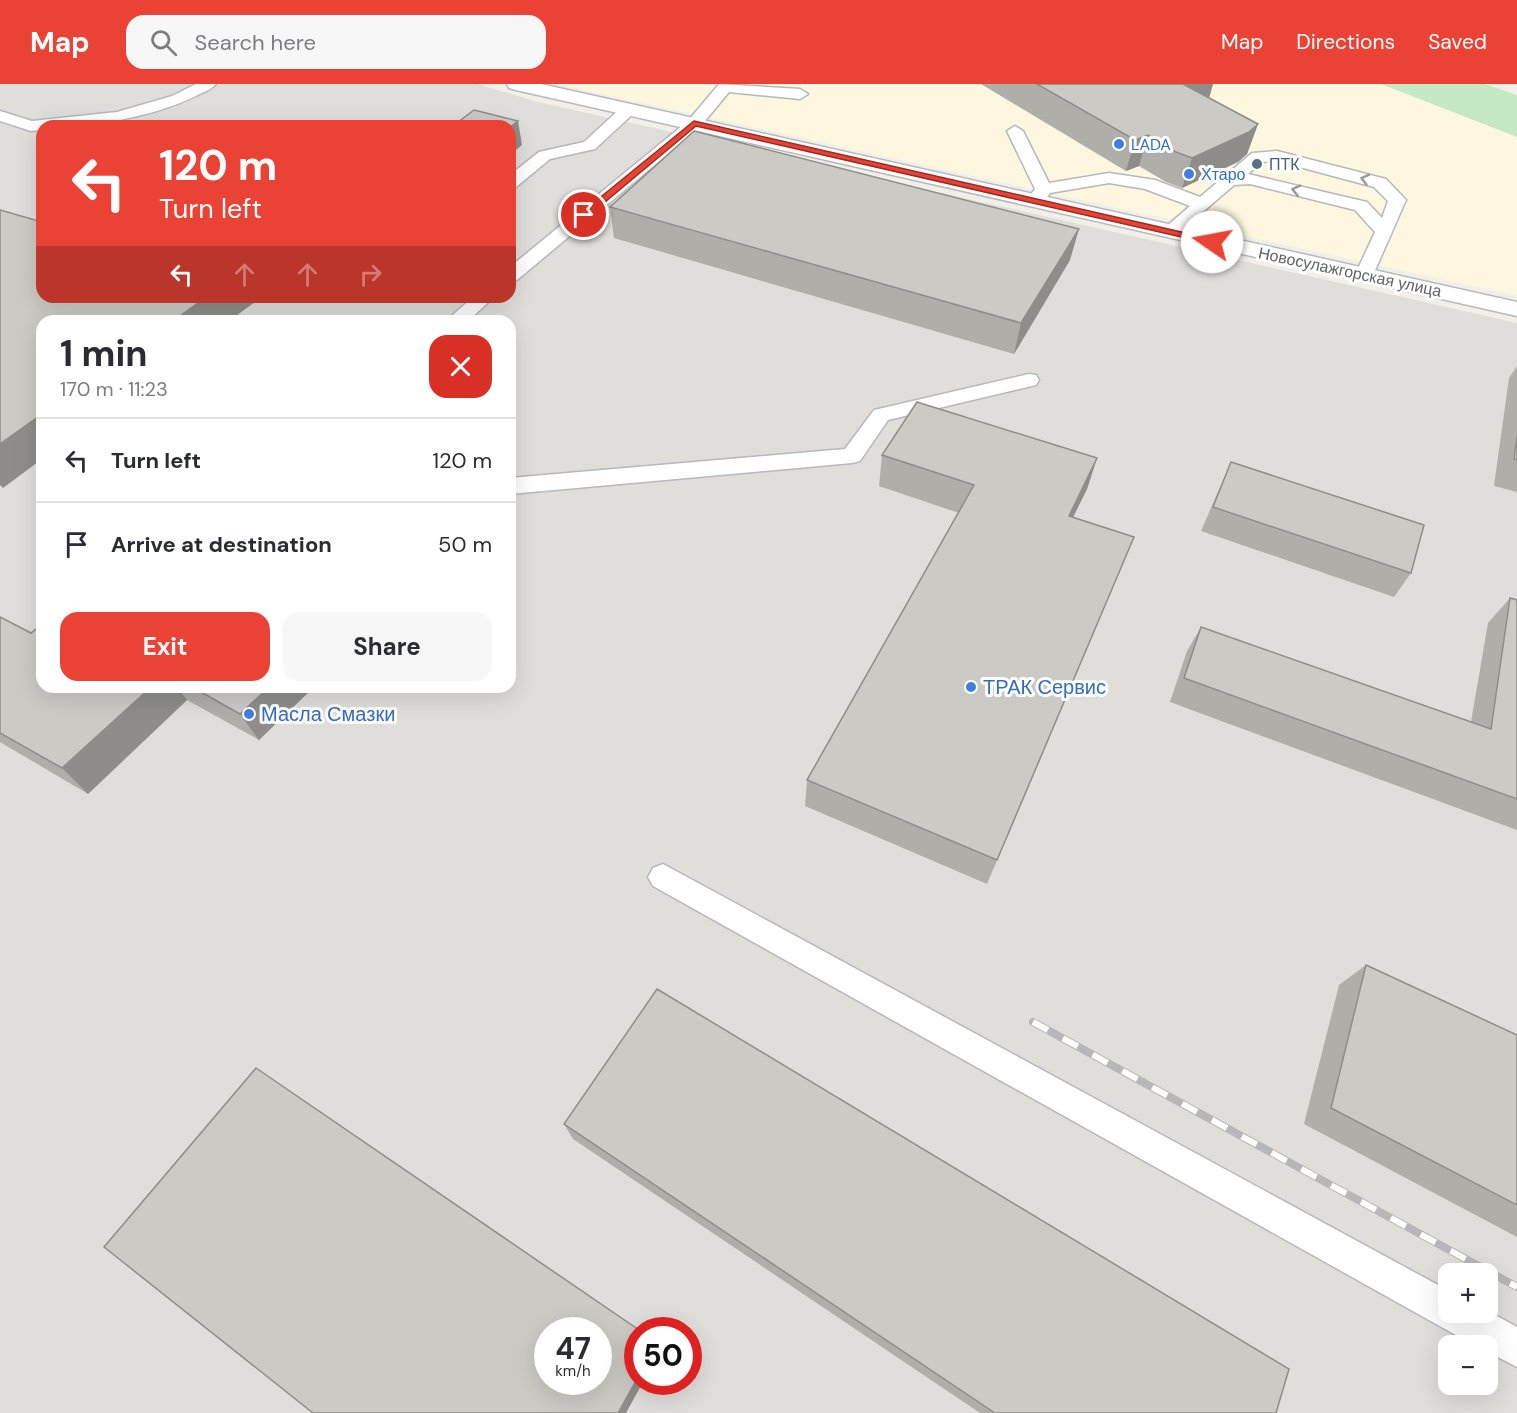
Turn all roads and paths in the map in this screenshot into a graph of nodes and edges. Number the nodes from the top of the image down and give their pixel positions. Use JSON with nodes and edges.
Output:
{"nodes":[{"id":1,"x":208,"y":84,"type":"edge"},
{"id":2,"x":516,"y":84,"type":"edge"},
{"id":3,"x":727,"y":86,"type":"edge"},
{"id":4,"x":800,"y":94,"type":"dead end"},
{"id":5,"x":628,"y":110,"type":"junction"},
{"id":6,"x":0,"y":116,"type":"edge"},
{"id":7,"x":90,"y":120,"type":"edge"},
{"id":8,"x":694,"y":124,"type":"junction"},
{"id":9,"x":36,"y":125,"type":"edge"},
{"id":10,"x":1015,"y":131,"type":"dead end"},
{"id":11,"x":516,"y":178,"type":"edge"},
{"id":12,"x":1228,"y":181,"type":"junction"},
{"id":13,"x":1040,"y":195,"type":"junction"},
{"id":14,"x":1201,"y":204,"type":"junction"},
{"id":15,"x":1387,"y":226,"type":"junction"},
{"id":16,"x":1169,"y":232,"type":"junction"},
{"id":17,"x":516,"y":271,"type":"edge"},
{"id":18,"x":1364,"y":275,"type":"junction"},
{"id":19,"x":478,"y":303,"type":"edge"},
{"id":20,"x":1517,"y":309,"type":"edge"},
{"id":21,"x":463,"y":315,"type":"edge"},
{"id":22,"x":1029,"y":380,"type":"dead end"},
{"id":23,"x":516,"y":485,"type":"edge"},
{"id":24,"x":663,"y":877,"type":"dead end"},
{"id":25,"x":1438,"y":1305,"type":"edge"},
{"id":26,"x":1471,"y":1323,"type":"edge"},
{"id":27,"x":1517,"y":1348,"type":"edge"}],
"edges":[{"from":1,"to":7,"type":"lane"},
{"from":2,"to":5,"type":"main road","name":"Новосулажгорская улица"},
{"from":3,"to":4,"type":"lane"},
{"from":3,"to":8,"type":"lane"},
{"from":5,"to":8,"type":"main road","name":"Новосулажгорская улица"},
{"from":5,"to":11,"type":"lane"},
{"from":6,"to":9,"type":"lane"},
{"from":8,"to":13,"type":"main road","name":"Новосулажгорская улица"},
{"from":8,"to":17,"type":"lane"},
{"from":10,"to":13,"type":"lane"},
{"from":12,"to":14,"type":"lane"},
{"from":15,"to":12,"type":"lane","one_way":true},
{"from":15,"to":12,"type":"lane","one_way":true},
{"from":13,"to":14,"type":"lane"},
{"from":13,"to":16,"type":"main road","name":"Новосулажгорская улица"},
{"from":14,"to":16,"type":"lane"},
{"from":15,"to":18,"type":"lane"},
{"from":16,"to":18,"type":"main road","name":"Новосулажгорская улица"},
{"from":18,"to":20,"type":"main road","name":"Новосулажгорская улица"},
{"from":19,"to":21,"type":"lane"},
{"from":22,"to":23,"type":"lane"},
{"from":24,"to":25,"type":"lane"},
{"from":26,"to":27,"type":"lane"}]}
